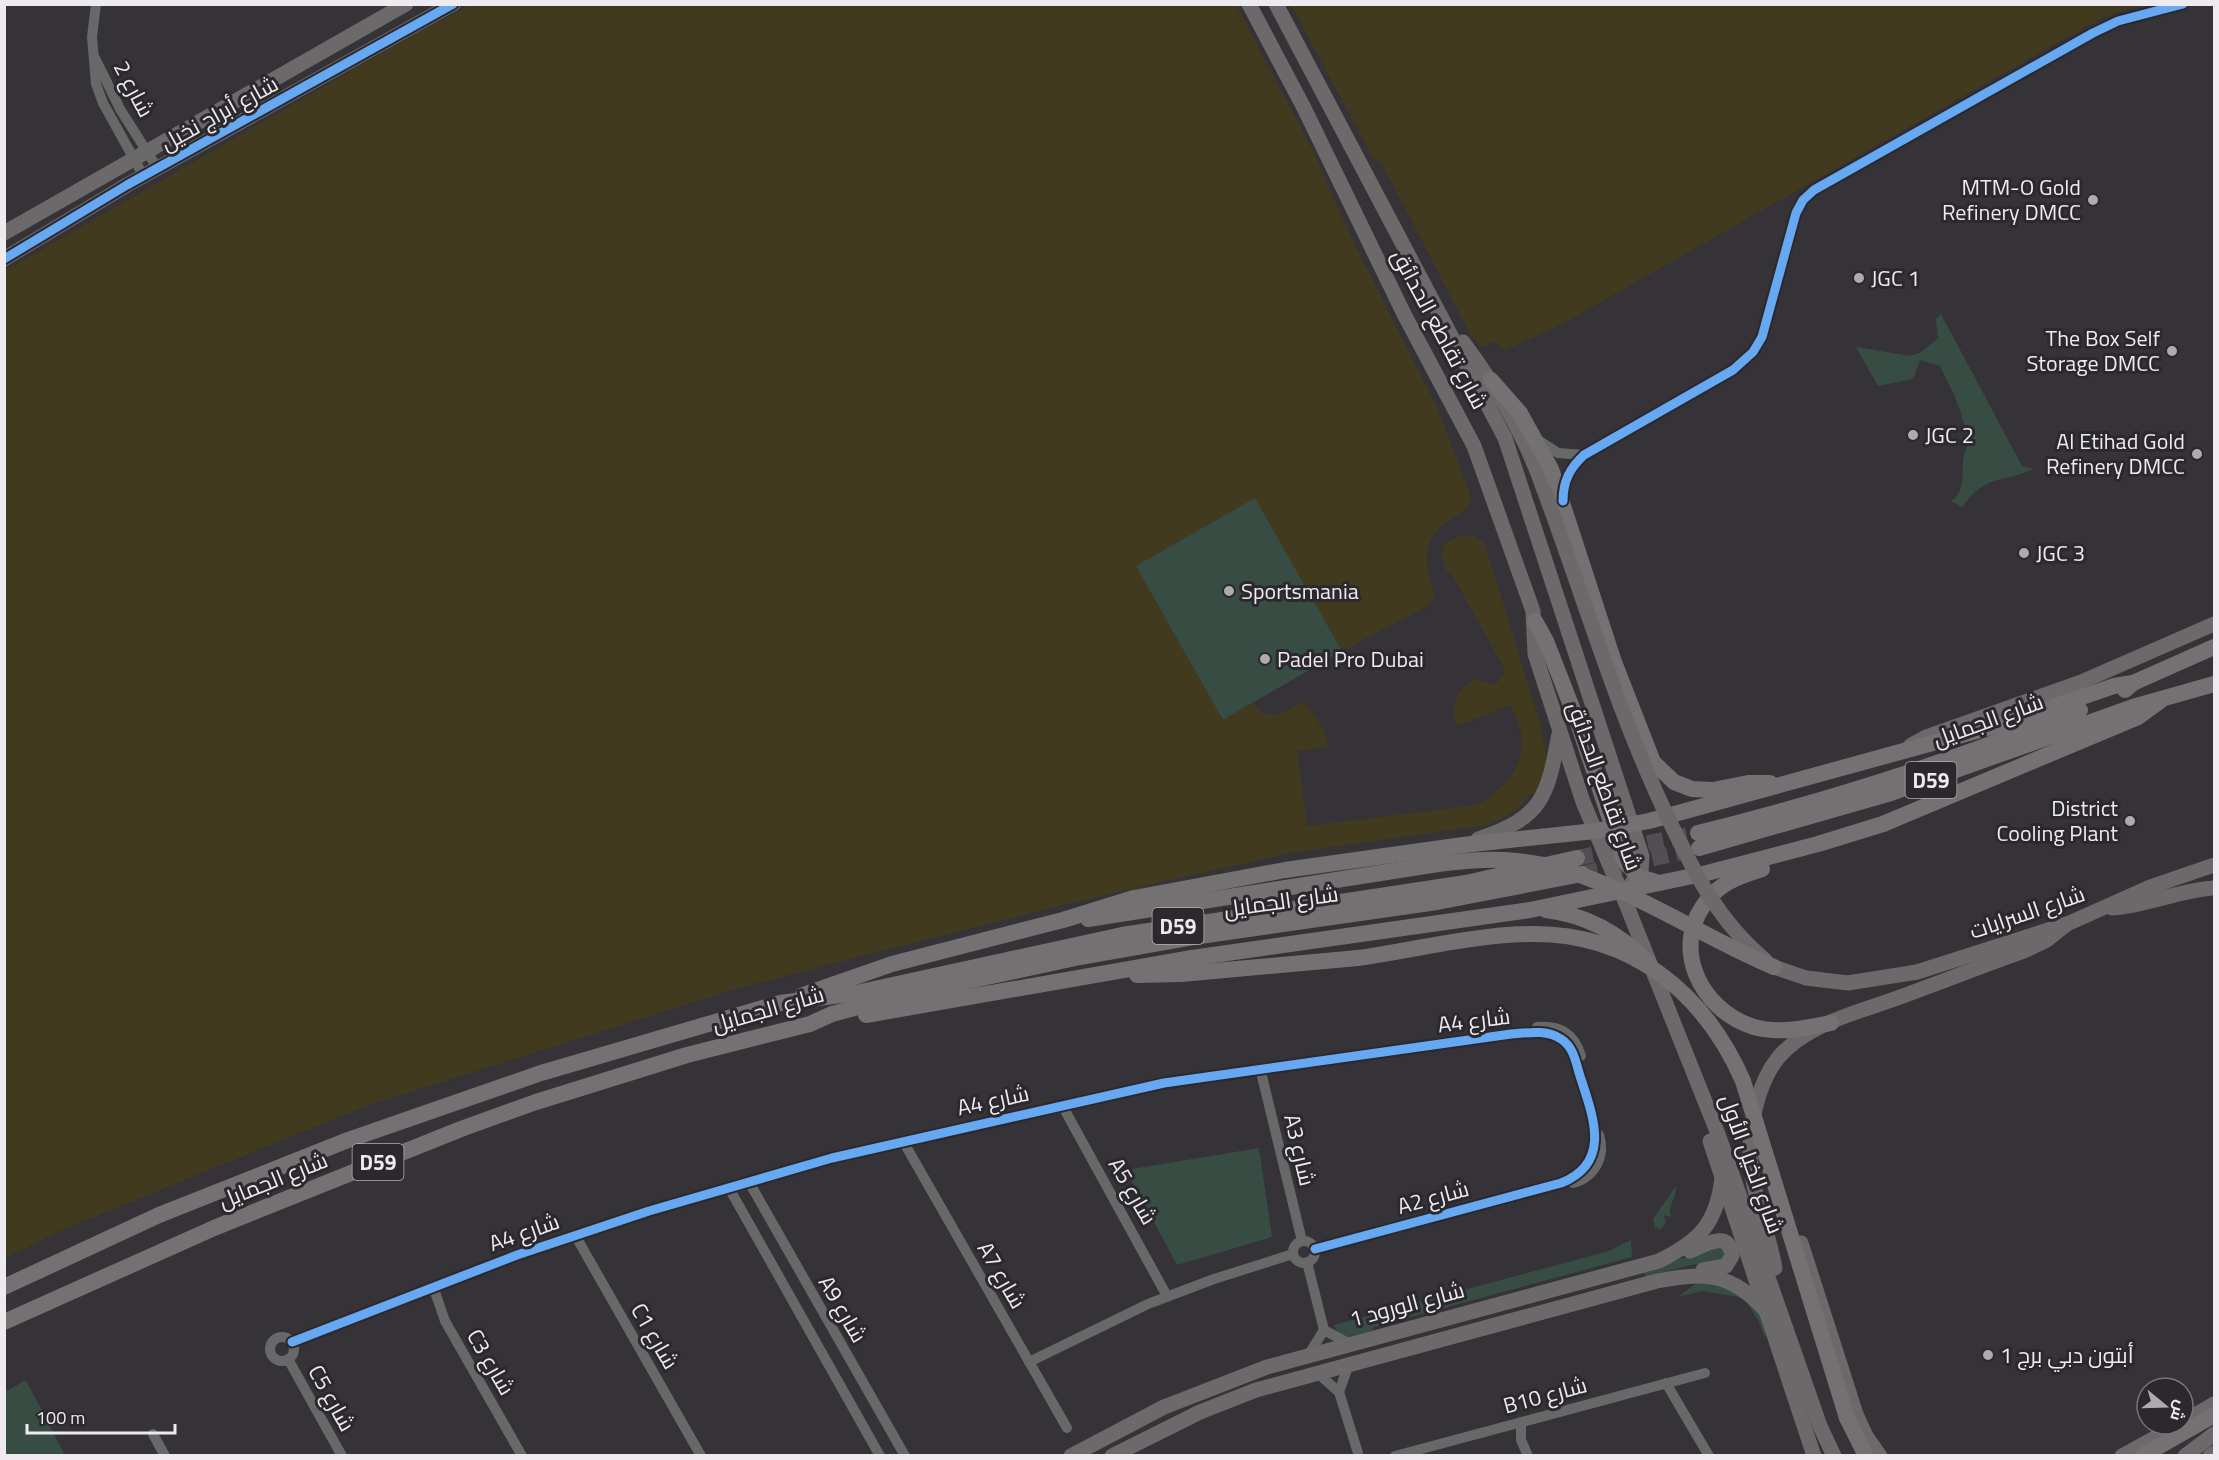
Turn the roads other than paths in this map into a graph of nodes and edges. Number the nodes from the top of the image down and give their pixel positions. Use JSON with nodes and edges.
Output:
{"nodes":[{"id":1,"x":96,"y":4,"type":"edge"},
{"id":2,"x":406,"y":4,"type":"edge"},
{"id":3,"x":453,"y":4,"type":"edge"},
{"id":4,"x":1249,"y":4,"type":"edge"},
{"id":5,"x":1276,"y":4,"type":"edge"},
{"id":6,"x":2182,"y":4,"type":"edge"},
{"id":7,"x":140,"y":156,"type":"junction"},
{"id":8,"x":158,"y":169,"type":"junction"},
{"id":9,"x":144,"y":177,"type":"junction"},
{"id":10,"x":4,"y":233,"type":"edge"},
{"id":11,"x":4,"y":259,"type":"edge"},
{"id":12,"x":1434,"y":308,"type":"junction"},
{"id":13,"x":1491,"y":380,"type":"junction"},
{"id":14,"x":1536,"y":437,"type":"junction"},
{"id":15,"x":1584,"y":454,"type":"junction"},
{"id":16,"x":1563,"y":501,"type":"junction"},
{"id":17,"x":1535,"y":621,"type":"junction"},
{"id":18,"x":2214,"y":624,"type":"edge"},
{"id":19,"x":2214,"y":647,"type":"edge"},
{"id":20,"x":2133,"y":682,"type":"junction"},
{"id":21,"x":2214,"y":684,"type":"edge"},
{"id":22,"x":2160,"y":701,"type":"junction"},
{"id":23,"x":1559,"y":732,"type":"junction"},
{"id":24,"x":1901,"y":752,"type":"junction"},
{"id":25,"x":1786,"y":786,"type":"junction"},
{"id":26,"x":1631,"y":825,"type":"junction"},
{"id":27,"x":1613,"y":828,"type":"junction"},
{"id":28,"x":1595,"y":831,"type":"junction"},
{"id":29,"x":1463,"y":844,"type":"junction"},
{"id":30,"x":1796,"y":850,"type":"junction"},
{"id":31,"x":2214,"y":865,"type":"edge"},
{"id":32,"x":1639,"y":877,"type":"junction"},
{"id":33,"x":1661,"y":883,"type":"junction"},
{"id":34,"x":2214,"y":888,"type":"edge"},
{"id":35,"x":1620,"y":890,"type":"junction"},
{"id":36,"x":2106,"y":908,"type":"junction"},
{"id":37,"x":1530,"y":910,"type":"junction"},
{"id":38,"x":1063,"y":920,"type":"junction"},
{"id":39,"x":2067,"y":924,"type":"junction"},
{"id":40,"x":1648,"y":963,"type":"junction"},
{"id":41,"x":1774,"y":967,"type":"junction"},
{"id":42,"x":1113,"y":973,"type":"junction"},
{"id":43,"x":780,"y":1003,"type":"junction"},
{"id":44,"x":1831,"y":1023,"type":"junction"},
{"id":45,"x":810,"y":1024,"type":"junction"},
{"id":46,"x":1260,"y":1068,"type":"junction"},
{"id":47,"x":1700,"y":1088,"type":"junction"},
{"id":48,"x":1062,"y":1105,"type":"junction"},
{"id":49,"x":1757,"y":1106,"type":"junction"},
{"id":50,"x":903,"y":1141,"type":"junction"},
{"id":51,"x":1722,"y":1177,"type":"junction"},
{"id":52,"x":748,"y":1182,"type":"junction"},
{"id":53,"x":1561,"y":1184,"type":"joint"},
{"id":54,"x":729,"y":1188,"type":"junction"},
{"id":55,"x":575,"y":1235,"type":"junction"},
{"id":56,"x":1302,"y":1241,"type":"junction"},
{"id":57,"x":1315,"y":1249,"type":"junction"},
{"id":58,"x":1293,"y":1254,"type":"junction"},
{"id":59,"x":1659,"y":1261,"type":"junction"},
{"id":60,"x":1306,"y":1262,"type":"junction"},
{"id":61,"x":1657,"y":1281,"type":"junction"},
{"id":62,"x":433,"y":1286,"type":"junction"},
{"id":63,"x":4,"y":1287,"type":"edge"},
{"id":64,"x":1775,"y":1294,"type":"junction"},
{"id":65,"x":1167,"y":1296,"type":"junction"},
{"id":66,"x":1766,"y":1311,"type":"junction"},
{"id":67,"x":4,"y":1322,"type":"edge"},
{"id":68,"x":1324,"y":1330,"type":"junction"},
{"id":69,"x":292,"y":1342,"type":"junction"},
{"id":70,"x":1348,"y":1343,"type":"junction"},
{"id":71,"x":1309,"y":1354,"type":"junction"},
{"id":72,"x":288,"y":1359,"type":"junction"},
{"id":73,"x":1029,"y":1362,"type":"junction"},
{"id":74,"x":1349,"y":1364,"type":"junction"},
{"id":75,"x":1316,"y":1372,"type":"junction"},
{"id":76,"x":1705,"y":1373,"type":"dead end"},
{"id":77,"x":1666,"y":1383,"type":"junction"},
{"id":78,"x":1339,"y":1392,"type":"junction"},
{"id":79,"x":2214,"y":1404,"type":"edge"},
{"id":80,"x":2195,"y":1415,"type":"edge"},
{"id":81,"x":2214,"y":1415,"type":"edge"},
{"id":82,"x":1521,"y":1422,"type":"junction"},
{"id":83,"x":1067,"y":1428,"type":"dead end"},
{"id":84,"x":153,"y":1434,"type":"dead end"},
{"id":85,"x":2214,"y":1434,"type":"edge"},
{"id":86,"x":2157,"y":1436,"type":"edge"},
{"id":87,"x":2214,"y":1453,"type":"edge"},
{"id":88,"x":165,"y":1455,"type":"edge"},
{"id":89,"x":340,"y":1455,"type":"edge"},
{"id":90,"x":522,"y":1455,"type":"edge"},
{"id":91,"x":701,"y":1455,"type":"edge"},
{"id":92,"x":880,"y":1455,"type":"edge"},
{"id":93,"x":904,"y":1455,"type":"edge"},
{"id":94,"x":1071,"y":1455,"type":"edge"},
{"id":95,"x":1112,"y":1455,"type":"edge"},
{"id":96,"x":1360,"y":1455,"type":"edge"},
{"id":97,"x":1395,"y":1455,"type":"edge"},
{"id":98,"x":1528,"y":1455,"type":"edge"},
{"id":99,"x":1709,"y":1455,"type":"edge"},
{"id":100,"x":1814,"y":1455,"type":"edge"},
{"id":101,"x":1834,"y":1455,"type":"edge"},
{"id":102,"x":1866,"y":1455,"type":"edge"},
{"id":103,"x":1880,"y":1455,"type":"edge"},
{"id":104,"x":2122,"y":1455,"type":"edge"},
{"id":105,"x":2142,"y":1455,"type":"edge"},
{"id":106,"x":2185,"y":1455,"type":"edge"},
{"id":107,"x":2210,"y":1455,"type":"edge"}],
"edges":[{"from":1,"to":7,"type":"street","name":"شارع 2"},
{"from":2,"to":7,"type":"main road","name":"شارع أبراج نخيل"},
{"from":3,"to":8,"type":"main road","name":"شارع أبراج نخيل"},
{"from":4,"to":17,"type":"main road","name":"شارع تقاطع الحدائق"},
{"from":5,"to":12,"type":"main road","name":"شارع تقاطع الحدائق"},
{"from":6,"to":15,"type":"street"},
{"from":7,"to":8,"type":"street","name":"شارع 2"},
{"from":7,"to":9,"type":"street","name":"شارع 2"},
{"from":7,"to":10,"type":"main road","name":"شارع أبراج نخيل"},
{"from":8,"to":9,"type":"main road","name":"شارع أبراج نخيل"},
{"from":9,"to":11,"type":"main road","name":"شارع أبراج نخيل"},
{"from":12,"to":13,"type":"main road"},
{"from":12,"to":26,"type":"main road","name":"شارع تقاطع الحدائق"},
{"from":13,"to":14,"type":"main road"},
{"from":13,"to":41,"type":"main road","bridge":true},
{"from":14,"to":15,"type":"street"},
{"from":14,"to":16,"type":"main road"},
{"from":15,"to":16,"type":"street"},
{"from":16,"to":25,"type":"main road"},
{"from":17,"to":23,"type":"main road","name":"شارع تقاطع الحدائق"},
{"from":17,"to":27,"type":"main road"},
{"from":18,"to":24,"type":"main road"},
{"from":19,"to":20,"type":"main road","name":"شارع الجمايل","number":"D59"},
{"from":20,"to":22,"type":"main road","name":"شارع الجمايل","number":"D59"},
{"from":20,"to":24,"type":"main road"},
{"from":21,"to":22,"type":"main road","name":"شارع الجمايل","number":"D59"},
{"from":22,"to":30,"type":"main road"},
{"from":23,"to":28,"type":"main road","name":"شارع تقاطع الحدائق"},
{"from":23,"to":29,"type":"main road"},
{"from":24,"to":25,"type":"main road"},
{"from":25,"to":26,"type":"main road"},
{"from":26,"to":27,"type":"main road"},
{"from":26,"to":32,"type":"main road","name":"شارع تقاطع الحدائق"},
{"from":27,"to":28,"type":"main road"},
{"from":27,"to":32,"type":"main road"},
{"from":28,"to":29,"type":"main road"},
{"from":28,"to":35,"type":"main road","name":"شارع تقاطع الحدائق"},
{"from":29,"to":38,"type":"main road"},
{"from":30,"to":33,"type":"main road"},
{"from":30,"to":44,"type":"main road"},
{"from":31,"to":36,"type":"main road","name":"شارع السرايات"},
{"from":32,"to":33,"type":"main road"},
{"from":32,"to":35,"type":"main road","name":"شارع تقاطع الحدائق"},
{"from":33,"to":35,"type":"main road"},
{"from":34,"to":36,"type":"main road"},
{"from":35,"to":37,"type":"main road"},
{"from":35,"to":40,"type":"main road","name":"شارع الخيل الأول"},
{"from":36,"to":39,"type":"main road","name":"شارع السرايات"},
{"from":37,"to":40,"type":"main road"},
{"from":37,"to":42,"type":"main road"},
{"from":38,"to":41,"type":"main road","bridge":true},
{"from":38,"to":43,"type":"main road"},
{"from":39,"to":41,"type":"main road","name":"شارع السرايات"},
{"from":39,"to":44,"type":"main road"},
{"from":40,"to":47,"type":"main road","name":"شارع الخيل الأول"},
{"from":42,"to":45,"type":"main road"},
{"from":42,"to":102,"type":"main road","bridge":true},
{"from":43,"to":45,"type":"main road","name":"شارع الجمايل","number":"D59"},
{"from":43,"to":63,"type":"main road","name":"شارع الجمايل","number":"D59"},
{"from":44,"to":49,"type":"main road"},
{"from":45,"to":67,"type":"main road","name":"شارع الجمايل","number":"D59"},
{"from":46,"to":48,"type":"street","name":"A4 شارع"},
{"from":46,"to":53,"type":"street","name":"A4 شارع"},
{"from":46,"to":56,"type":"street","name":"A3 شارع"},
{"from":47,"to":51,"type":"main road"},
{"from":47,"to":64,"type":"main road","name":"شارع الخيل الأول"},
{"from":48,"to":50,"type":"street","name":"A4 شارع"},
{"from":48,"to":65,"type":"street","name":"A5 شارع"},
{"from":49,"to":64,"type":"main road"},
{"from":49,"to":103,"type":"main road"},
{"from":50,"to":52,"type":"street","name":"A4 شارع"},
{"from":50,"to":73,"type":"street","name":"A7 شارع"},
{"from":51,"to":59,"type":"main road","name":"شارع الورود 1"},
{"from":51,"to":66,"type":"main road"},
{"from":52,"to":54,"type":"street","name":"A4 شارع"},
{"from":52,"to":93,"type":"street","name":"A9 شارع"},
{"from":53,"to":57,"type":"street","name":"A2 شارع"},
{"from":54,"to":55,"type":"street","name":"A4 شارع"},
{"from":54,"to":92,"type":"street","name":"A9 شارع"},
{"from":55,"to":62,"type":"street","name":"A4 شارع"},
{"from":55,"to":91,"type":"street","name":"C1 شارع"},
{"from":56,"to":57,"type":"street"},
{"from":56,"to":58,"type":"street"},
{"from":57,"to":60,"type":"street"},
{"from":58,"to":60,"type":"street"},
{"from":58,"to":65,"type":"street"},
{"from":59,"to":61,"type":"main road"},
{"from":59,"to":70,"type":"main road","name":"شارع الورود 1"},
{"from":60,"to":68,"type":"street"},
{"from":61,"to":66,"type":"main road","name":"شارع الورود 1"},
{"from":61,"to":74,"type":"main road","name":"شارع الورود 1"},
{"from":62,"to":69,"type":"street","name":"A4 شارع"},
{"from":62,"to":90,"type":"street","name":"C3 شارع"},
{"from":64,"to":101,"type":"main road","name":"شارع الخيل الأول"},
{"from":65,"to":73,"type":"street"},
{"from":66,"to":100,"type":"main road"},
{"from":68,"to":70,"type":"street"},
{"from":68,"to":71,"type":"street"},
{"from":69,"to":72,"type":"street"},
{"from":69,"to":72,"type":"street"},
{"from":70,"to":71,"type":"main road","name":"شارع الورود 1"},
{"from":71,"to":94,"type":"main road","name":"شارع الورود 1"},
{"from":72,"to":89,"type":"street","name":"C5 شارع"},
{"from":73,"to":83,"type":"street","name":"A7 شارع"},
{"from":74,"to":75,"type":"main road","name":"شارع الورود 1"},
{"from":74,"to":78,"type":"street"},
{"from":75,"to":78,"type":"street"},
{"from":75,"to":95,"type":"main road","name":"شارع الورود 1"},
{"from":76,"to":77,"type":"street","name":"B10 شارع"},
{"from":77,"to":82,"type":"street","name":"B10 شارع"},
{"from":77,"to":99,"type":"street"},
{"from":78,"to":96,"type":"street"},
{"from":79,"to":80,"type":"main road"},
{"from":81,"to":105,"type":"main road"},
{"from":82,"to":97,"type":"street","name":"B10 شارع"},
{"from":82,"to":98,"type":"street"},
{"from":84,"to":88,"type":"street"},
{"from":85,"to":106,"type":"main road"},
{"from":86,"to":104,"type":"main road"},
{"from":87,"to":107,"type":"main road"}]}
